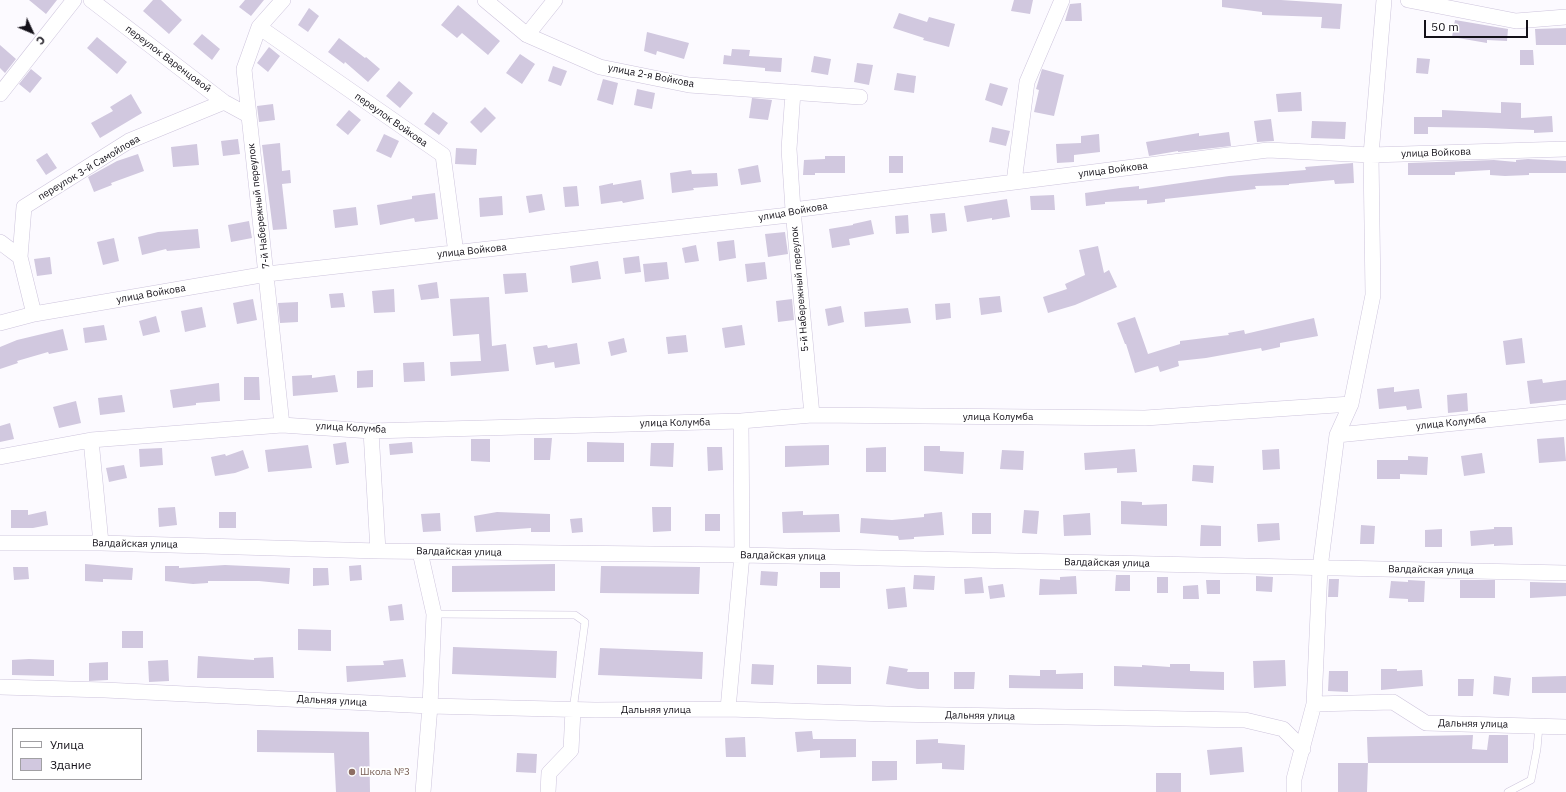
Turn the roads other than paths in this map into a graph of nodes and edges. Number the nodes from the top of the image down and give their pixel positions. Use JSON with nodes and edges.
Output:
{"nodes":[{"id":1,"x":74,"y":0,"type":"edge"},
{"id":2,"x":91,"y":0,"type":"edge"},
{"id":3,"x":284,"y":0,"type":"edge"},
{"id":4,"x":484,"y":0,"type":"edge"},
{"id":5,"x":555,"y":0,"type":"edge"},
{"id":6,"x":1062,"y":0,"type":"edge"},
{"id":7,"x":1384,"y":0,"type":"edge"},
{"id":8,"x":1408,"y":0,"type":"edge"},
{"id":9,"x":1566,"y":17,"type":"edge"},
{"id":10,"x":259,"y":27,"type":"junction"},
{"id":11,"x":526,"y":35,"type":"junction"},
{"id":12,"x":793,"y":92,"type":"junction"},
{"id":13,"x":0,"y":94,"type":"edge"},
{"id":14,"x":860,"y":97,"type":"dead end"},
{"id":15,"x":224,"y":102,"type":"junction"},
{"id":16,"x":248,"y":114,"type":"junction"},
{"id":17,"x":1566,"y":149,"type":"edge"},
{"id":18,"x":1371,"y":155,"type":"junction"},
{"id":19,"x":1014,"y":182,"type":"junction"},
{"id":20,"x":792,"y":210,"type":"junction"},
{"id":21,"x":0,"y":242,"type":"edge"},
{"id":22,"x":456,"y":253,"type":"junction"},
{"id":23,"x":20,"y":257,"type":"junction"},
{"id":24,"x":267,"y":274,"type":"junction"},
{"id":25,"x":34,"y":314,"type":"junction"},
{"id":26,"x":0,"y":323,"type":"edge"},
{"id":27,"x":1351,"y":404,"type":"junction"},
{"id":28,"x":1566,"y":412,"type":"edge"},
{"id":29,"x":812,"y":415,"type":"junction"},
{"id":30,"x":741,"y":421,"type":"junction"},
{"id":31,"x":282,"y":425,"type":"junction"},
{"id":32,"x":371,"y":431,"type":"junction"},
{"id":33,"x":1337,"y":434,"type":"junction"},
{"id":34,"x":91,"y":440,"type":"junction"},
{"id":35,"x":0,"y":457,"type":"edge"},
{"id":36,"x":0,"y":543,"type":"edge"},
{"id":37,"x":101,"y":543,"type":"junction"},
{"id":38,"x":378,"y":551,"type":"junction"},
{"id":39,"x":420,"y":552,"type":"junction"},
{"id":40,"x":742,"y":555,"type":"junction"},
{"id":41,"x":1320,"y":568,"type":"junction"},
{"id":42,"x":1566,"y":573,"type":"edge"},
{"id":43,"x":434,"y":614,"type":"junction"},
{"id":44,"x":0,"y":687,"type":"edge"},
{"id":45,"x":1314,"y":704,"type":"junction"},
{"id":46,"x":430,"y":706,"type":"junction"},
{"id":47,"x":728,"y":709,"type":"junction"},
{"id":48,"x":574,"y":710,"type":"junction"},
{"id":49,"x":1539,"y":726,"type":"junction"},
{"id":50,"x":1566,"y":727,"type":"edge"},
{"id":51,"x":1303,"y":749,"type":"junction"},
{"id":52,"x":424,"y":792,"type":"edge"},
{"id":53,"x":548,"y":792,"type":"edge"},
{"id":54,"x":1294,"y":792,"type":"edge"},
{"id":55,"x":1508,"y":792,"type":"edge"}],
"edges":[{"from":1,"to":13,"type":"street"},
{"from":2,"to":15,"type":"street","name":"переулок Варенцовой"},
{"from":3,"to":10,"type":"street","name":"7-й Набережный переулок"},
{"from":4,"to":11,"type":"street","name":"улица 2-я Войкова"},
{"from":5,"to":11,"type":"street"},
{"from":6,"to":19,"type":"street"},
{"from":7,"to":18,"type":"street"},
{"from":8,"to":9,"type":"street"},
{"from":10,"to":16,"type":"street","name":"7-й Набережный переулок"},
{"from":10,"to":22,"type":"street","name":"переулок Войкова"},
{"from":11,"to":12,"type":"street","name":"улица 2-я Войкова"},
{"from":12,"to":14,"type":"street","name":"улица 2-я Войкова"},
{"from":12,"to":20,"type":"street","name":"5-й Набережный переулок"},
{"from":15,"to":16,"type":"street","name":"переулок Варенцовой"},
{"from":15,"to":23,"type":"street","name":"переулок 3-й Самойлова"},
{"from":16,"to":24,"type":"street","name":"7-й Набережный переулок"},
{"from":17,"to":18,"type":"street","name":"улица Войкова"},
{"from":18,"to":19,"type":"street","name":"улица Войкова"},
{"from":18,"to":27,"type":"street"},
{"from":19,"to":20,"type":"street","name":"улица Войкова"},
{"from":20,"to":22,"type":"street","name":"улица Войкова"},
{"from":20,"to":29,"type":"street","name":"5-й Набережный переулок"},
{"from":21,"to":23,"type":"street"},
{"from":22,"to":24,"type":"street","name":"улица Войкова"},
{"from":23,"to":25,"type":"street"},
{"from":24,"to":25,"type":"street","name":"улица Войкова"},
{"from":24,"to":31,"type":"street","name":"7-й Набережный переулок"},
{"from":25,"to":26,"type":"street","name":"улица Войкова"},
{"from":27,"to":29,"type":"street","name":"улица Колумба"},
{"from":27,"to":33,"type":"street"},
{"from":28,"to":33,"type":"street","name":"улица Колумба"},
{"from":29,"to":30,"type":"street","name":"улица Колумба"},
{"from":30,"to":32,"type":"street","name":"улица Колумба"},
{"from":30,"to":40,"type":"street"},
{"from":31,"to":32,"type":"street","name":"улица Колумба"},
{"from":31,"to":34,"type":"street","name":"улица Колумба"},
{"from":32,"to":38,"type":"street"},
{"from":33,"to":41,"type":"street"},
{"from":34,"to":35,"type":"street","name":"улица Колумба"},
{"from":34,"to":37,"type":"street"},
{"from":36,"to":37,"type":"street","name":"Валдайская улица"},
{"from":37,"to":38,"type":"street","name":"Валдайская улица"},
{"from":38,"to":39,"type":"street","name":"Валдайская улица"},
{"from":39,"to":40,"type":"street","name":"Валдайская улица"},
{"from":39,"to":43,"type":"street"},
{"from":40,"to":41,"type":"street","name":"Валдайская улица"},
{"from":40,"to":47,"type":"street"},
{"from":41,"to":42,"type":"street","name":"Валдайская улица"},
{"from":41,"to":45,"type":"street"},
{"from":43,"to":46,"type":"street"},
{"from":43,"to":48,"type":"lane"},
{"from":44,"to":46,"type":"street","name":"Дальняя улица"},
{"from":45,"to":49,"type":"street","name":"Дальняя улица"},
{"from":45,"to":51,"type":"street"},
{"from":46,"to":48,"type":"street","name":"Дальняя улица"},
{"from":46,"to":52,"type":"street"},
{"from":47,"to":48,"type":"street","name":"Дальняя улица"},
{"from":47,"to":51,"type":"street","name":"Дальняя улица"},
{"from":48,"to":53,"type":"street"},
{"from":49,"to":50,"type":"street","name":"Дальняя улица"},
{"from":49,"to":55,"type":"lane"},
{"from":51,"to":54,"type":"street"}]}
